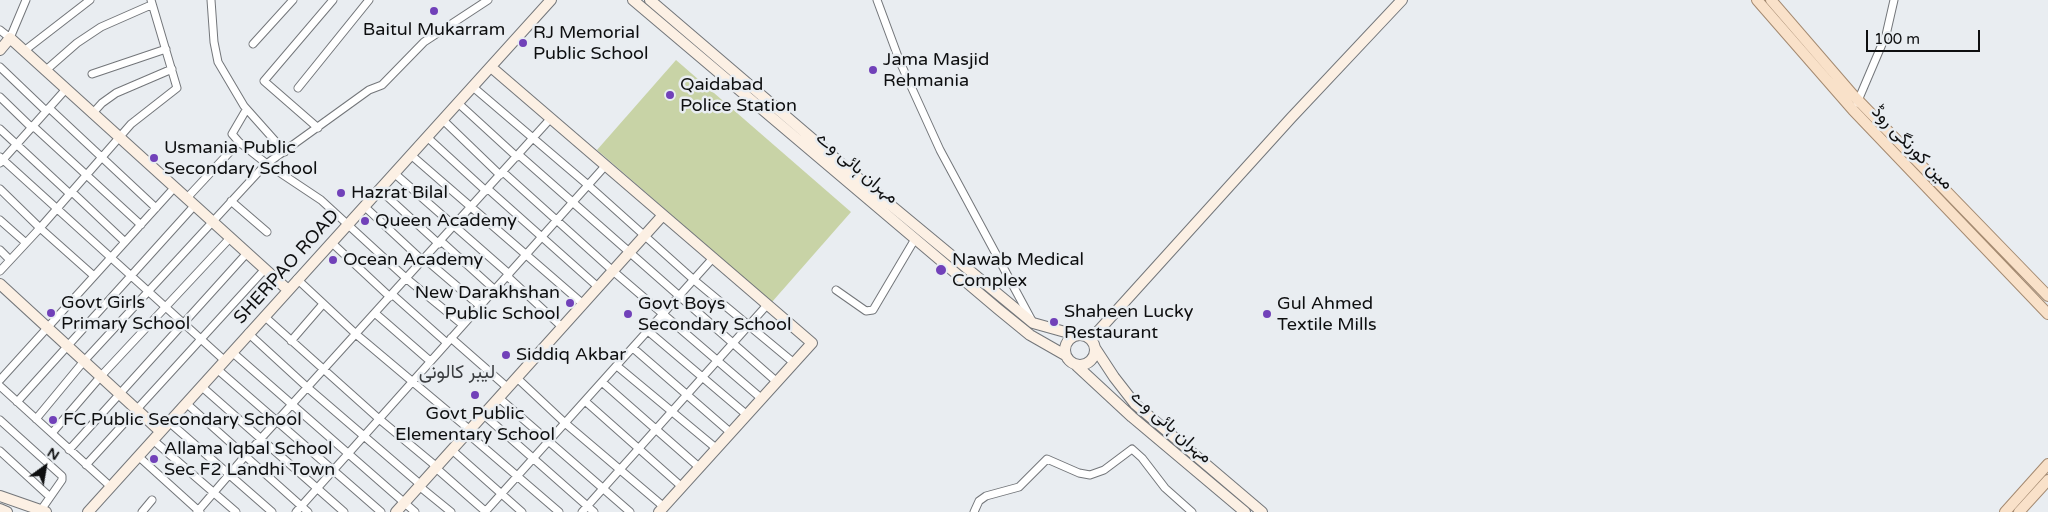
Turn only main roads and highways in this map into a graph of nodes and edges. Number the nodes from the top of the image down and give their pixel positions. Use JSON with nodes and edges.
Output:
{"nodes":[{"id":1,"x":1757,"y":0,"type":"edge"},
{"id":2,"x":1771,"y":0,"type":"edge"},
{"id":3,"x":2048,"y":296,"type":"edge"},
{"id":4,"x":2048,"y":314,"type":"edge"},
{"id":5,"x":2048,"y":464,"type":"edge"},
{"id":6,"x":2048,"y":480,"type":"edge"},
{"id":7,"x":2004,"y":512,"type":"edge"},
{"id":8,"x":2019,"y":512,"type":"edge"}],
"edges":[{"from":1,"to":4,"type":"main road","name":"مین کورنگی روڈ"},
{"from":2,"to":3,"type":"main road","name":"مین کورنگی روڈ"},
{"from":5,"to":7,"type":"main road"},
{"from":6,"to":8,"type":"main road"}]}
